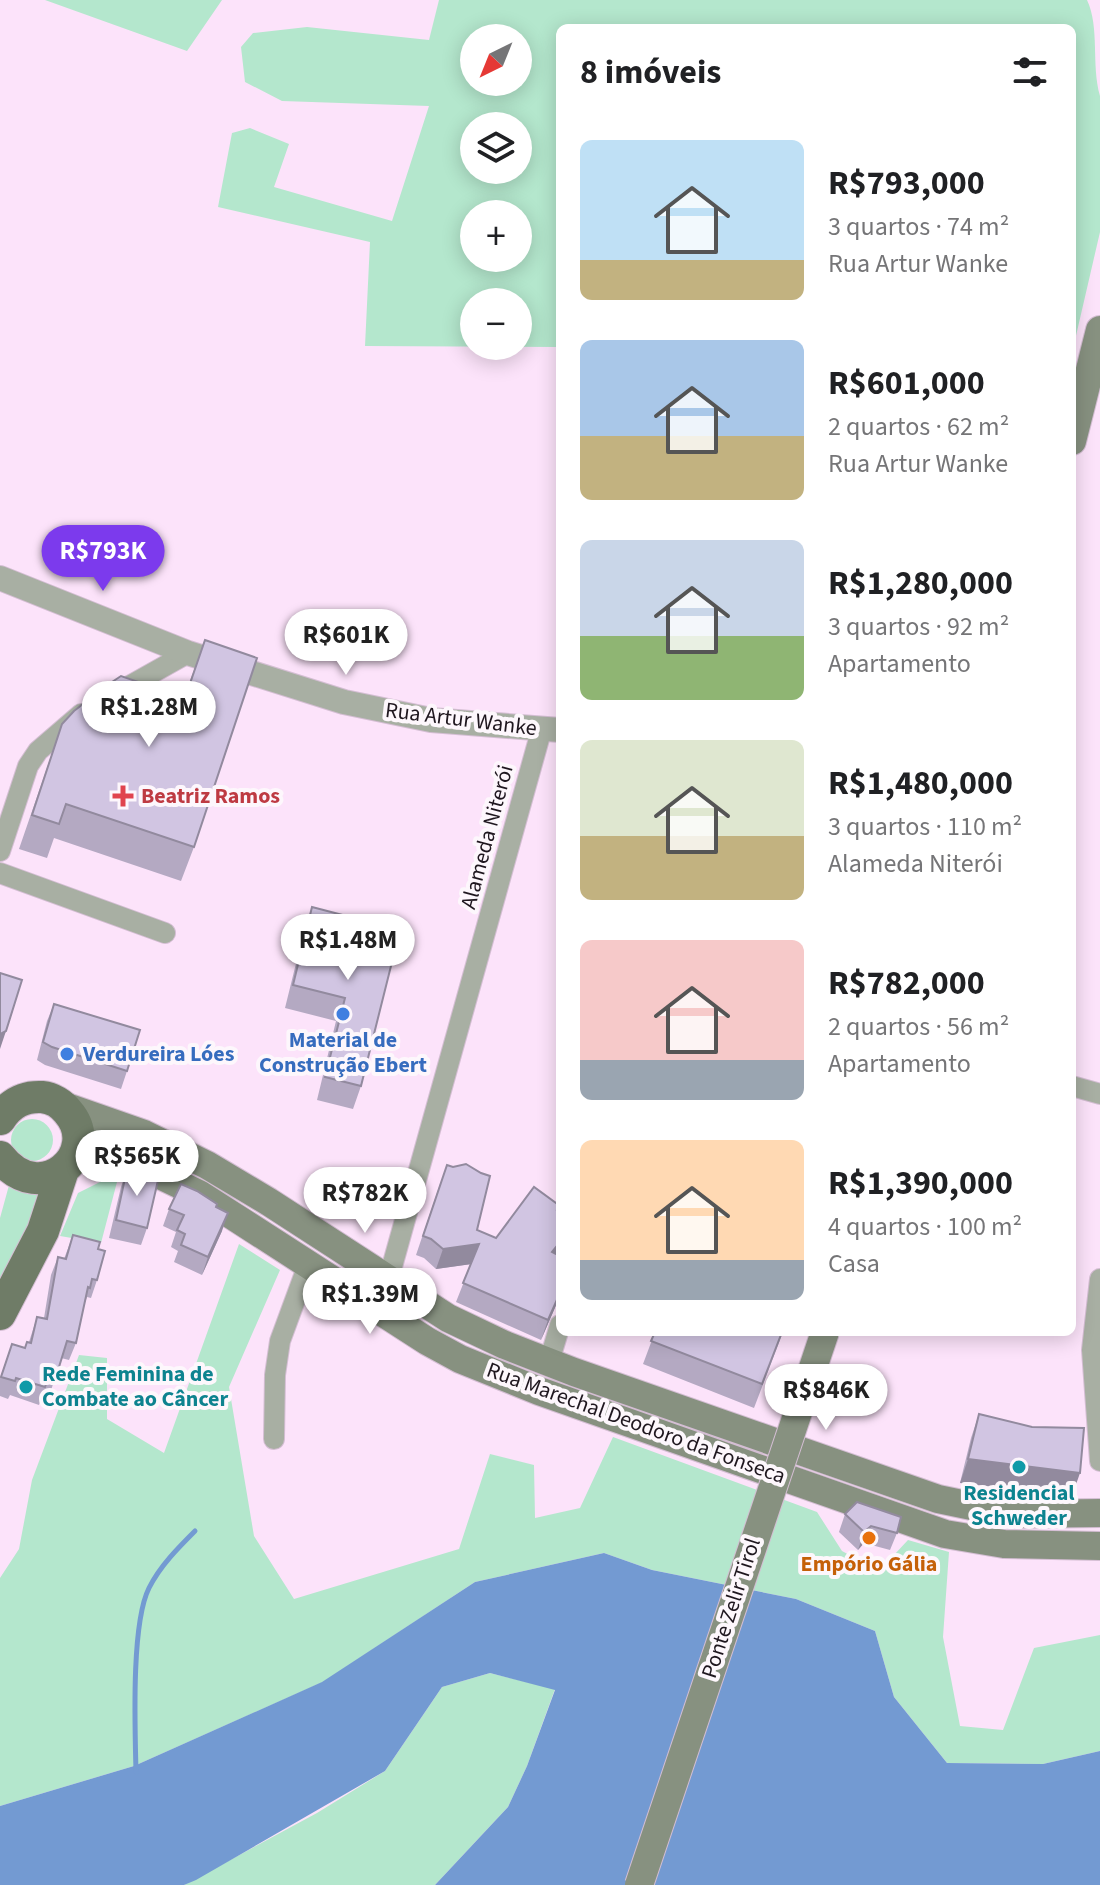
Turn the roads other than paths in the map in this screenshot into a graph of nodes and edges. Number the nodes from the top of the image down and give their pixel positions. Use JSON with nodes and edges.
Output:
{"nodes":[{"id":1,"x":1100,"y":330,"type":"edge"},
{"id":2,"x":1083,"y":396,"type":"junction"},
{"id":3,"x":1076,"y":416,"type":"edge"},
{"id":4,"x":1076,"y":425,"type":"edge"},
{"id":5,"x":0,"y":578,"type":"edge"},
{"id":6,"x":188,"y":653,"type":"junction"},
{"id":7,"x":551,"y":729,"type":"edge"},
{"id":8,"x":0,"y":851,"type":"edge"},
{"id":9,"x":0,"y":873,"type":"edge"},
{"id":10,"x":165,"y":933,"type":"dead end"},
{"id":11,"x":1076,"y":1087,"type":"edge"},
{"id":12,"x":14,"y":1093,"type":"edge"},
{"id":13,"x":1100,"y":1094,"type":"edge"},
{"id":14,"x":61,"y":1105,"type":"junction"},
{"id":15,"x":0,"y":1119,"type":"edge"},
{"id":16,"x":0,"y":1158,"type":"edge"},
{"id":17,"x":68,"y":1164,"type":"junction"},
{"id":18,"x":248,"y":1189,"type":"junction"},
{"id":19,"x":236,"y":1216,"type":"junction"},
{"id":20,"x":308,"y":1265,"type":"junction"},
{"id":21,"x":1100,"y":1279,"type":"edge"},
{"id":22,"x":388,"y":1281,"type":"junction"},
{"id":23,"x":0,"y":1314,"type":"edge"},
{"id":24,"x":557,"y":1336,"type":"edge"},
{"id":25,"x":823,"y":1336,"type":"edge"},
{"id":26,"x":823,"y":1336,"type":"edge"},
{"id":27,"x":549,"y":1362,"type":"junction"},
{"id":28,"x":274,"y":1439,"type":"dead end"},
{"id":29,"x":785,"y":1445,"type":"junction"},
{"id":30,"x":1100,"y":1461,"type":"edge"},
{"id":31,"x":1100,"y":1513,"type":"edge"},
{"id":32,"x":1010,"y":1514,"type":"junction"},
{"id":33,"x":1004,"y":1544,"type":"junction"},
{"id":34,"x":1100,"y":1546,"type":"edge"},
{"id":35,"x":639,"y":1885,"type":"edge"}],
"edges":[{"from":1,"to":2,"type":"main road"},
{"from":2,"to":3,"type":"street"},
{"from":2,"to":4,"type":"main road"},
{"from":5,"to":6,"type":"street","name":"Rua Artur Wanke"},
{"from":6,"to":7,"type":"street","name":"Rua Artur Wanke"},
{"from":6,"to":8,"type":"street"},
{"from":7,"to":22,"type":"street","name":"Alameda Niterói"},
{"from":9,"to":10,"type":"street"},
{"from":11,"to":13,"type":"street"},
{"from":12,"to":14,"type":"main road"},
{"from":12,"to":15,"type":"main road"},
{"from":14,"to":17,"type":"main road"},
{"from":14,"to":18,"type":"main road","name":"Rua Marechal Deodoro da Fonseca"},
{"from":16,"to":17,"type":"main road"},
{"from":17,"to":19,"type":"main road","name":"Rua Marechal Deodoro da Fonseca"},
{"from":17,"to":23,"type":"main road"},
{"from":18,"to":19,"type":"main road"},
{"from":18,"to":22,"type":"main road","name":"Rua Marechal Deodoro da Fonseca"},
{"from":19,"to":20,"type":"main road","name":"Rua Marechal Deodoro da Fonseca"},
{"from":20,"to":28,"type":"street"},
{"from":20,"to":33,"type":"main road","name":"Rua Marechal Deodoro da Fonseca"},
{"from":21,"to":30,"type":"street"},
{"from":22,"to":27,"type":"main road","name":"Rua Marechal Deodoro da Fonseca"},
{"from":24,"to":27,"type":"street"},
{"from":25,"to":29,"type":"street"},
{"from":26,"to":35,"type":"main road","name":"Ponte Zelir Tirol","bridge":true},
{"from":27,"to":29,"type":"main road","name":"Rua Marechal Deodoro da Fonseca"},
{"from":29,"to":32,"type":"main road","name":"Rua Marechal Deodoro da Fonseca"},
{"from":31,"to":32,"type":"main road","name":"Rua Marechal Deodoro da Fonseca"},
{"from":32,"to":33,"type":"main road"},
{"from":33,"to":34,"type":"main road","name":"Rua Marechal Deodoro da Fonseca"}]}
